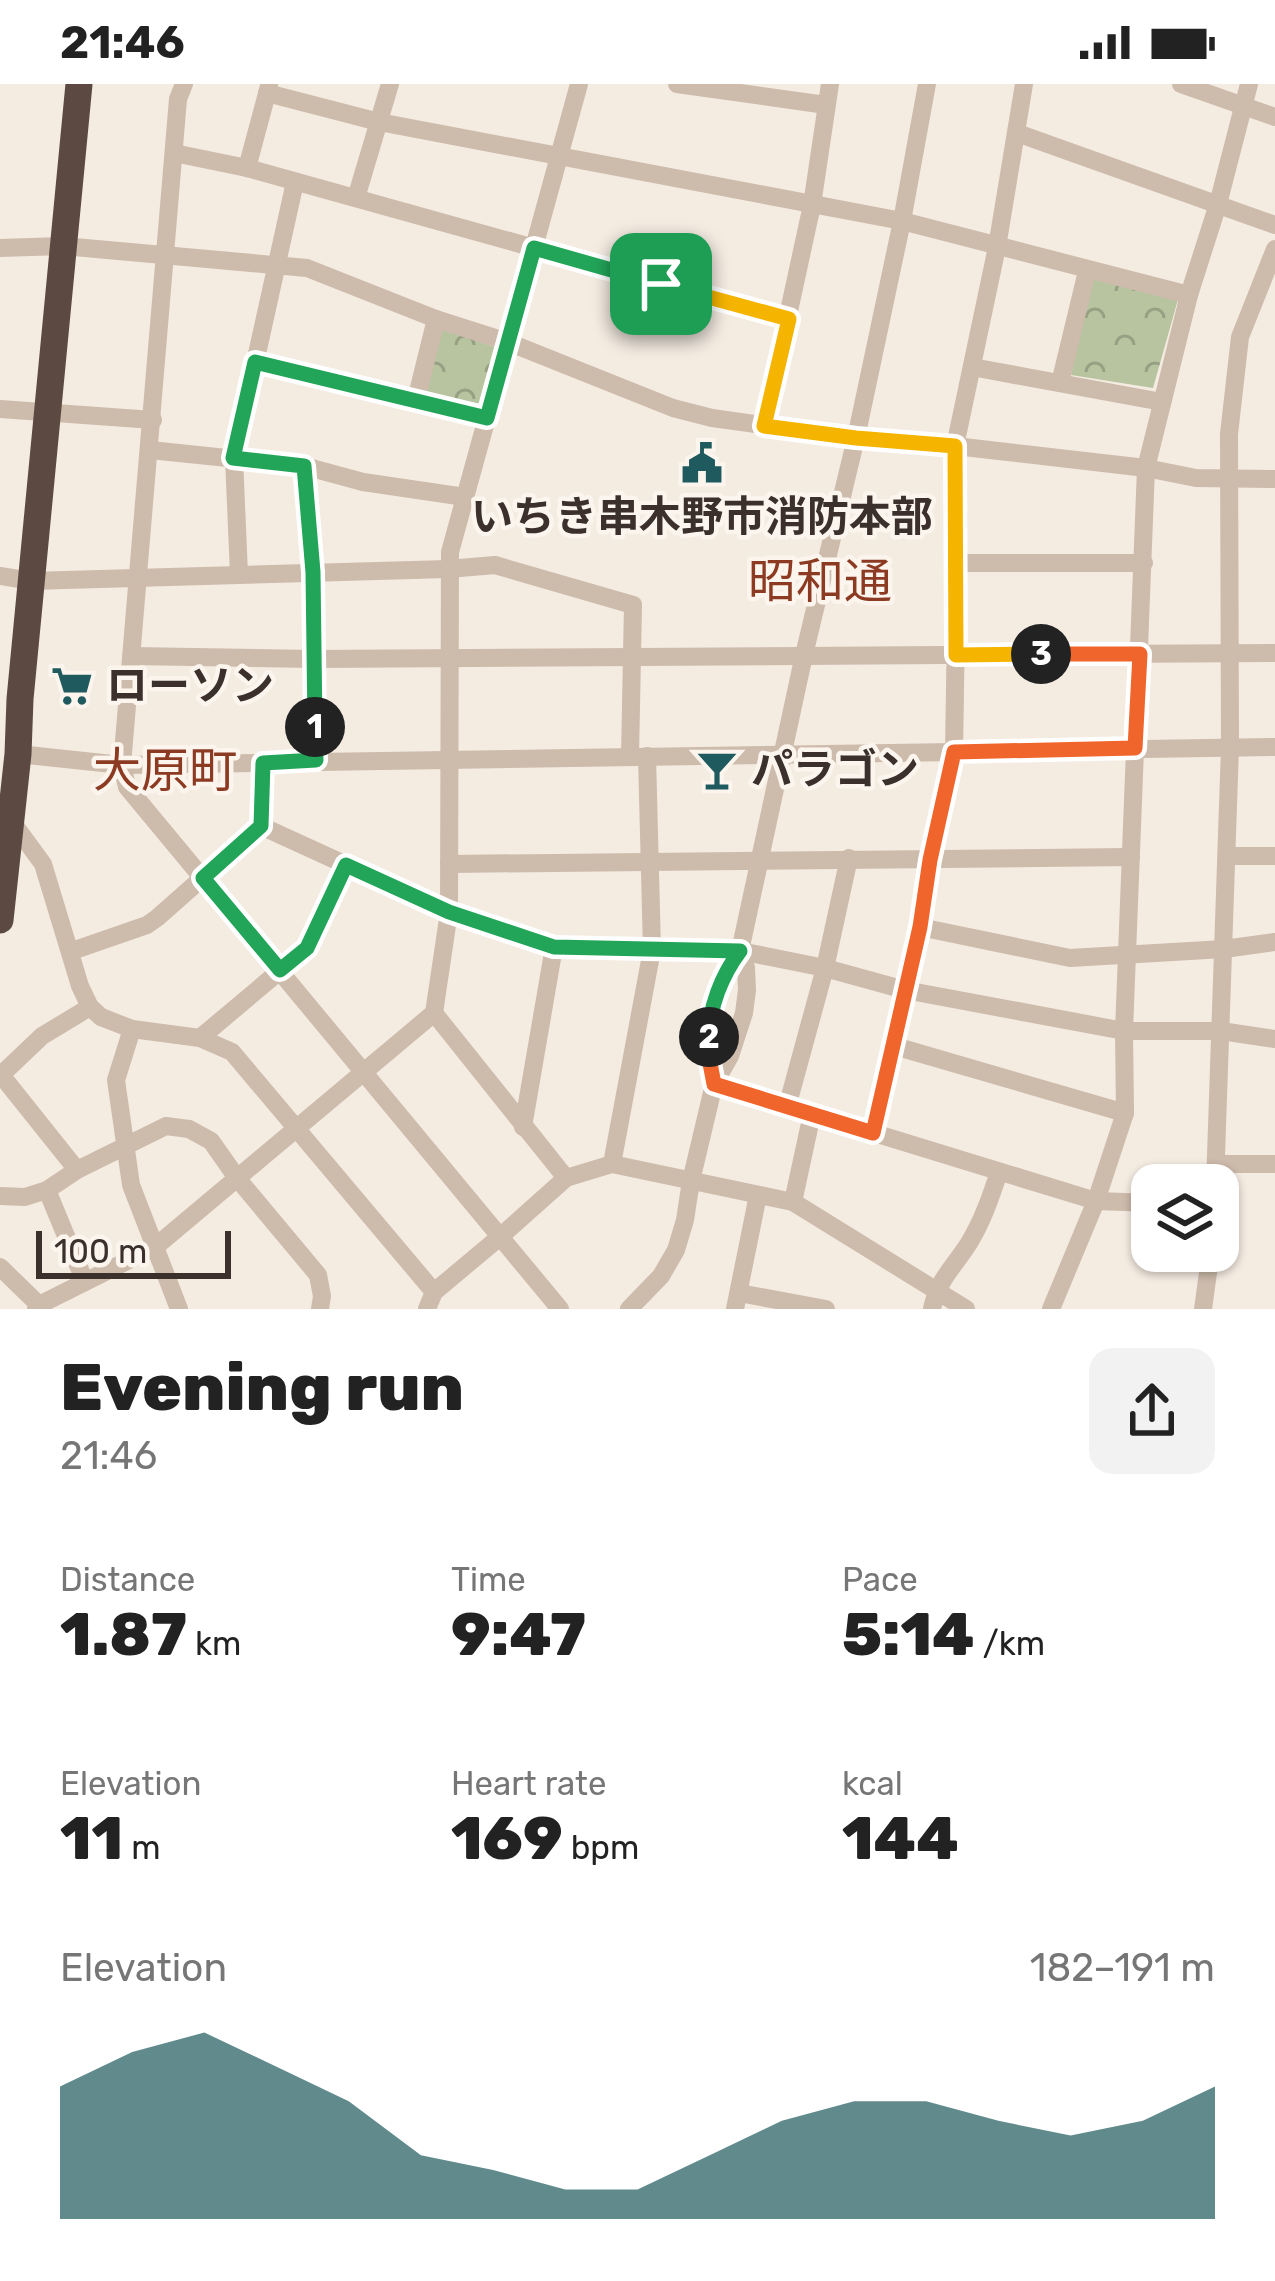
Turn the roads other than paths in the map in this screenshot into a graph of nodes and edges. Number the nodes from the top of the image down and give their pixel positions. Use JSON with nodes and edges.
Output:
{"nodes":[{"id":1,"x":79,"y":84,"type":"edge"},
{"id":2,"x":184,"y":84,"type":"edge"},
{"id":3,"x":390,"y":84,"type":"edge"},
{"id":4,"x":579,"y":84,"type":"edge"},
{"id":5,"x":677,"y":84,"type":"edge"},
{"id":6,"x":830,"y":84,"type":"edge"},
{"id":7,"x":927,"y":84,"type":"edge"},
{"id":8,"x":1024,"y":84,"type":"edge"},
{"id":9,"x":1181,"y":84,"type":"edge"},
{"id":10,"x":1249,"y":84,"type":"edge"},
{"id":11,"x":268,"y":88,"type":"edge"},
{"id":12,"x":826,"y":105,"type":"junction"},
{"id":13,"x":1243,"y":106,"type":"junction"},
{"id":14,"x":1275,"y":117,"type":"edge"},
{"id":15,"x":379,"y":122,"type":"junction"},
{"id":16,"x":1017,"y":133,"type":"junction"},
{"id":17,"x":174,"y":153,"type":"junction"},
{"id":18,"x":559,"y":156,"type":"junction"},
{"id":19,"x":248,"y":168,"type":"junction"},
{"id":20,"x":295,"y":182,"type":"junction"},
{"id":21,"x":356,"y":198,"type":"junction"},
{"id":22,"x":1217,"y":204,"type":"junction"},
{"id":23,"x":812,"y":205,"type":"junction"},
{"id":24,"x":902,"y":221,"type":"junction"},
{"id":25,"x":1275,"y":225,"type":"edge"},
{"id":26,"x":63,"y":246,"type":"junction"},
{"id":27,"x":997,"y":247,"type":"junction"},
{"id":28,"x":0,"y":248,"type":"edge"},
{"id":29,"x":534,"y":248,"type":"junction"},
{"id":30,"x":1275,"y":249,"type":"edge"},
{"id":31,"x":167,"y":254,"type":"junction"},
{"id":32,"x":275,"y":265,"type":"junction"},
{"id":33,"x":1087,"y":271,"type":"junction"},
{"id":34,"x":1189,"y":296,"type":"junction"},
{"id":35,"x":436,"y":319,"type":"junction"},
{"id":36,"x":789,"y":319,"type":"junction"},
{"id":37,"x":508,"y":342,"type":"junction"},
{"id":38,"x":255,"y":362,"type":"junction"},
{"id":39,"x":972,"y":367,"type":"junction"},
{"id":40,"x":1060,"y":383,"type":"junction"},
{"id":41,"x":416,"y":400,"type":"junction"},
{"id":42,"x":1162,"y":402,"type":"junction"},
{"id":43,"x":0,"y":409,"type":"edge"},
{"id":44,"x":49,"y":413,"type":"junction"},
{"id":45,"x":487,"y":418,"type":"junction"},
{"id":46,"x":153,"y":420,"type":"junction"},
{"id":47,"x":764,"y":426,"type":"junction"},
{"id":48,"x":856,"y":438,"type":"junction"},
{"id":49,"x":955,"y":446,"type":"junction"},
{"id":50,"x":151,"y":450,"type":"junction"},
{"id":51,"x":233,"y":458,"type":"junction"},
{"id":52,"x":304,"y":466,"type":"junction"},
{"id":53,"x":1146,"y":468,"type":"junction"},
{"id":54,"x":1229,"y":479,"type":"junction"},
{"id":55,"x":1275,"y":479,"type":"edge"},
{"id":56,"x":464,"y":497,"type":"junction"},
{"id":57,"x":957,"y":563,"type":"junction"},
{"id":58,"x":1144,"y":563,"type":"junction"},
{"id":59,"x":448,"y":569,"type":"junction"},
{"id":60,"x":313,"y":572,"type":"junction"},
{"id":61,"x":238,"y":574,"type":"junction"},
{"id":62,"x":0,"y":576,"type":"edge"},
{"id":63,"x":139,"y":578,"type":"junction"},
{"id":64,"x":32,"y":581,"type":"junction"},
{"id":65,"x":1230,"y":653,"type":"junction"},
{"id":66,"x":1275,"y":653,"type":"edge"},
{"id":67,"x":1140,"y":654,"type":"junction"},
{"id":68,"x":804,"y":655,"type":"junction"},
{"id":69,"x":956,"y":655,"type":"junction"},
{"id":70,"x":132,"y":656,"type":"junction"},
{"id":71,"x":449,"y":657,"type":"junction"},
{"id":72,"x":633,"y":657,"type":"junction"},
{"id":73,"x":313,"y":659,"type":"junction"},
{"id":74,"x":1230,"y":747,"type":"junction"},
{"id":75,"x":1275,"y":747,"type":"edge"},
{"id":76,"x":1135,"y":748,"type":"junction"},
{"id":77,"x":954,"y":752,"type":"junction"},
{"id":78,"x":18,"y":754,"type":"junction"},
{"id":79,"x":782,"y":754,"type":"junction"},
{"id":80,"x":639,"y":756,"type":"junction"},
{"id":81,"x":316,"y":760,"type":"junction"},
{"id":82,"x":448,"y":760,"type":"junction"},
{"id":83,"x":263,"y":763,"type":"junction"},
{"id":84,"x":122,"y":765,"type":"junction"},
{"id":85,"x":10,"y":819,"type":"junction"},
{"id":86,"x":261,"y":826,"type":"junction"},
{"id":87,"x":3,"y":856,"type":"edge"},
{"id":88,"x":1227,"y":856,"type":"junction"},
{"id":89,"x":1275,"y":856,"type":"edge"},
{"id":90,"x":1131,"y":857,"type":"junction"},
{"id":91,"x":849,"y":858,"type":"junction"},
{"id":92,"x":930,"y":860,"type":"junction"},
{"id":93,"x":760,"y":861,"type":"junction"},
{"id":94,"x":652,"y":862,"type":"junction"},
{"id":95,"x":449,"y":864,"type":"junction"},
{"id":96,"x":346,"y":865,"type":"junction"},
{"id":97,"x":203,"y":878,"type":"junction"},
{"id":98,"x":449,"y":912,"type":"junction"},
{"id":99,"x":0,"y":920,"type":"edge"},
{"id":100,"x":920,"y":927,"type":"junction"},
{"id":101,"x":1275,"y":943,"type":"edge"},
{"id":102,"x":554,"y":947,"type":"junction"},
{"id":103,"x":652,"y":950,"type":"junction"},
{"id":104,"x":1224,"y":950,"type":"junction"},
{"id":105,"x":740,"y":951,"type":"junction"},
{"id":106,"x":72,"y":952,"type":"junction"},
{"id":107,"x":1127,"y":956,"type":"junction"},
{"id":108,"x":824,"y":968,"type":"junction"},
{"id":109,"x":280,"y":970,"type":"junction"},
{"id":110,"x":905,"y":990,"type":"junction"},
{"id":111,"x":90,"y":1007,"type":"junction"},
{"id":112,"x":434,"y":1013,"type":"junction"},
{"id":113,"x":132,"y":1029,"type":"junction"},
{"id":114,"x":1124,"y":1031,"type":"junction"},
{"id":115,"x":1221,"y":1031,"type":"junction"},
{"id":116,"x":200,"y":1038,"type":"junction"},
{"id":117,"x":1275,"y":1039,"type":"edge"},
{"id":118,"x":891,"y":1045,"type":"junction"},
{"id":119,"x":365,"y":1071,"type":"junction"},
{"id":120,"x":1,"y":1076,"type":"edge"},
{"id":121,"x":714,"y":1084,"type":"junction"},
{"id":122,"x":787,"y":1107,"type":"junction"},
{"id":123,"x":1125,"y":1113,"type":"junction"},
{"id":124,"x":812,"y":1114,"type":"junction"},
{"id":125,"x":523,"y":1127,"type":"junction"},
{"id":126,"x":296,"y":1130,"type":"junction"},
{"id":127,"x":873,"y":1133,"type":"junction"},
{"id":128,"x":125,"y":1148,"type":"junction"},
{"id":129,"x":1275,"y":1163,"type":"edge"},
{"id":130,"x":612,"y":1164,"type":"junction"},
{"id":131,"x":1217,"y":1164,"type":"joint"},
{"id":132,"x":77,"y":1170,"type":"junction"},
{"id":133,"x":999,"y":1172,"type":"junction"},
{"id":134,"x":237,"y":1178,"type":"junction"},
{"id":135,"x":566,"y":1178,"type":"junction"},
{"id":136,"x":691,"y":1180,"type":"junction"},
{"id":137,"x":47,"y":1190,"type":"junction"},
{"id":138,"x":758,"y":1195,"type":"junction"},
{"id":139,"x":1,"y":1199,"type":"edge"},
{"id":140,"x":1096,"y":1201,"type":"junction"},
{"id":141,"x":793,"y":1202,"type":"junction"},
{"id":142,"x":1131,"y":1202,"type":"edge"},
{"id":143,"x":501,"y":1236,"type":"junction"},
{"id":144,"x":155,"y":1247,"type":"junction"},
{"id":145,"x":0,"y":1268,"type":"edge"},
{"id":146,"x":1207,"y":1272,"type":"edge"},
{"id":147,"x":85,"y":1282,"type":"junction"},
{"id":148,"x":934,"y":1299,"type":"edge"},
{"id":149,"x":430,"y":1300,"type":"edge"},
{"id":150,"x":737,"y":1301,"type":"edge"},
{"id":151,"x":37,"y":1307,"type":"edge"},
{"id":152,"x":180,"y":1309,"type":"edge"},
{"id":153,"x":320,"y":1309,"type":"edge"},
{"id":154,"x":560,"y":1309,"type":"edge"},
{"id":155,"x":628,"y":1309,"type":"edge"},
{"id":156,"x":826,"y":1309,"type":"edge"},
{"id":157,"x":966,"y":1309,"type":"edge"},
{"id":158,"x":1051,"y":1309,"type":"edge"},
{"id":159,"x":1203,"y":1309,"type":"edge"}],
"edges":[{"from":1,"to":26,"type":"highway"},
{"from":2,"to":17,"type":"street"},
{"from":3,"to":15,"type":"street"},
{"from":4,"to":18,"type":"street"},
{"from":5,"to":12,"type":"street"},
{"from":6,"to":12,"type":"street"},
{"from":7,"to":24,"type":"street"},
{"from":8,"to":16,"type":"street"},
{"from":9,"to":13,"type":"street"},
{"from":10,"to":13,"type":"street"},
{"from":11,"to":15,"type":"street"},
{"from":11,"to":19,"type":"street"},
{"from":12,"to":23,"type":"street"},
{"from":13,"to":14,"type":"street"},
{"from":13,"to":22,"type":"street"},
{"from":15,"to":18,"type":"street"},
{"from":15,"to":21,"type":"street"},
{"from":16,"to":22,"type":"street"},
{"from":16,"to":27,"type":"street"},
{"from":17,"to":19,"type":"street"},
{"from":17,"to":31,"type":"street"},
{"from":18,"to":23,"type":"street"},
{"from":18,"to":29,"type":"street"},
{"from":19,"to":20,"type":"street"},
{"from":20,"to":21,"type":"street"},
{"from":20,"to":32,"type":"street"},
{"from":21,"to":29,"type":"street"},
{"from":22,"to":25,"type":"street"},
{"from":22,"to":34,"type":"street"},
{"from":23,"to":24,"type":"street"},
{"from":23,"to":36,"type":"street"},
{"from":24,"to":27,"type":"street"},
{"from":24,"to":48,"type":"street"},
{"from":26,"to":28,"type":"street"},
{"from":26,"to":31,"type":"street"},
{"from":26,"to":44,"type":"highway"},
{"from":27,"to":33,"type":"street"},
{"from":27,"to":39,"type":"street"},
{"from":29,"to":36,"type":"street"},
{"from":29,"to":37,"type":"street"},
{"from":30,"to":54,"type":"street"},
{"from":31,"to":32,"type":"street"},
{"from":31,"to":46,"type":"street"},
{"from":32,"to":35,"type":"street"},
{"from":32,"to":38,"type":"street"},
{"from":33,"to":34,"type":"street"},
{"from":33,"to":40,"type":"street"},
{"from":34,"to":42,"type":"street"},
{"from":35,"to":37,"type":"street"},
{"from":35,"to":41,"type":"street"},
{"from":36,"to":47,"type":"street"},
{"from":37,"to":45,"type":"street"},
{"from":37,"to":47,"type":"street"},
{"from":38,"to":41,"type":"street"},
{"from":38,"to":51,"type":"street"},
{"from":39,"to":40,"type":"street"},
{"from":39,"to":49,"type":"street"},
{"from":40,"to":42,"type":"street"},
{"from":41,"to":45,"type":"street"},
{"from":42,"to":53,"type":"street"},
{"from":43,"to":44,"type":"street"},
{"from":44,"to":46,"type":"street"},
{"from":44,"to":64,"type":"highway"},
{"from":45,"to":56,"type":"street"},
{"from":46,"to":50,"type":"street"},
{"from":47,"to":48,"type":"street"},
{"from":48,"to":49,"type":"street"},
{"from":48,"to":68,"type":"street"},
{"from":49,"to":53,"type":"street"},
{"from":49,"to":57,"type":"street"},
{"from":50,"to":51,"type":"street"},
{"from":50,"to":63,"type":"street"},
{"from":51,"to":52,"type":"street"},
{"from":51,"to":61,"type":"street"},
{"from":52,"to":56,"type":"street"},
{"from":52,"to":60,"type":"street"},
{"from":53,"to":54,"type":"street"},
{"from":53,"to":58,"type":"street"},
{"from":54,"to":55,"type":"street"},
{"from":54,"to":65,"type":"street"},
{"from":56,"to":59,"type":"street"},
{"from":57,"to":58,"type":"street"},
{"from":57,"to":69,"type":"street"},
{"from":58,"to":67,"type":"street"},
{"from":59,"to":60,"type":"street"},
{"from":59,"to":71,"type":"street"},
{"from":59,"to":72,"type":"street"},
{"from":60,"to":61,"type":"street"},
{"from":60,"to":73,"type":"street"},
{"from":61,"to":63,"type":"street"},
{"from":62,"to":64,"type":"street"},
{"from":63,"to":64,"type":"street"},
{"from":63,"to":70,"type":"street"},
{"from":64,"to":78,"type":"highway"},
{"from":65,"to":66,"type":"street"},
{"from":65,"to":67,"type":"street"},
{"from":65,"to":74,"type":"street"},
{"from":67,"to":69,"type":"street"},
{"from":67,"to":76,"type":"street"},
{"from":68,"to":69,"type":"street"},
{"from":68,"to":72,"type":"street"},
{"from":68,"to":79,"type":"street"},
{"from":69,"to":77,"type":"street"},
{"from":70,"to":73,"type":"street"},
{"from":70,"to":84,"type":"street"},
{"from":71,"to":72,"type":"street"},
{"from":71,"to":73,"type":"street"},
{"from":71,"to":82,"type":"street"},
{"from":72,"to":80,"type":"street"},
{"from":73,"to":81,"type":"street"},
{"from":74,"to":75,"type":"street"},
{"from":74,"to":76,"type":"street"},
{"from":74,"to":88,"type":"street"},
{"from":76,"to":77,"type":"street"},
{"from":76,"to":90,"type":"street"},
{"from":77,"to":79,"type":"street"},
{"from":77,"to":92,"type":"street"},
{"from":78,"to":84,"type":"street"},
{"from":78,"to":85,"type":"highway"},
{"from":79,"to":80,"type":"street"},
{"from":79,"to":93,"type":"street"},
{"from":80,"to":82,"type":"street"},
{"from":80,"to":94,"type":"street"},
{"from":81,"to":82,"type":"street"},
{"from":81,"to":83,"type":"street"},
{"from":82,"to":95,"type":"street"},
{"from":83,"to":84,"type":"street"},
{"from":83,"to":86,"type":"street"},
{"from":84,"to":97,"type":"street"},
{"from":85,"to":87,"type":"highway"},
{"from":85,"to":106,"type":"street"},
{"from":86,"to":96,"type":"street"},
{"from":86,"to":97,"type":"street"},
{"from":87,"to":99,"type":"highway"},
{"from":88,"to":89,"type":"street"},
{"from":88,"to":104,"type":"street"},
{"from":90,"to":92,"type":"street"},
{"from":90,"to":107,"type":"street"},
{"from":91,"to":92,"type":"street"},
{"from":91,"to":93,"type":"street"},
{"from":91,"to":108,"type":"street"},
{"from":92,"to":100,"type":"street"},
{"from":93,"to":94,"type":"street"},
{"from":93,"to":105,"type":"street"},
{"from":94,"to":95,"type":"street"},
{"from":94,"to":103,"type":"street"},
{"from":95,"to":98,"type":"street"},
{"from":96,"to":98,"type":"street"},
{"from":96,"to":109,"type":"street"},
{"from":97,"to":106,"type":"street"},
{"from":97,"to":109,"type":"street"},
{"from":98,"to":102,"type":"street"},
{"from":98,"to":112,"type":"street"},
{"from":100,"to":107,"type":"street"},
{"from":100,"to":110,"type":"street"},
{"from":101,"to":104,"type":"street"},
{"from":102,"to":103,"type":"street"},
{"from":102,"to":125,"type":"street"},
{"from":103,"to":105,"type":"street"},
{"from":103,"to":130,"type":"street"},
{"from":104,"to":107,"type":"street"},
{"from":104,"to":115,"type":"street"},
{"from":105,"to":108,"type":"street"},
{"from":105,"to":121,"type":"street"},
{"from":105,"to":121,"type":"street"},
{"from":106,"to":111,"type":"street"},
{"from":107,"to":114,"type":"street"},
{"from":108,"to":110,"type":"street"},
{"from":108,"to":122,"type":"street"},
{"from":109,"to":116,"type":"street"},
{"from":109,"to":119,"type":"street"},
{"from":110,"to":114,"type":"street"},
{"from":110,"to":118,"type":"street"},
{"from":111,"to":113,"type":"street"},
{"from":111,"to":120,"type":"street"},
{"from":112,"to":119,"type":"street"},
{"from":112,"to":125,"type":"street"},
{"from":113,"to":116,"type":"street"},
{"from":113,"to":128,"type":"street"},
{"from":114,"to":115,"type":"street"},
{"from":114,"to":123,"type":"street"},
{"from":115,"to":117,"type":"street"},
{"from":115,"to":131,"type":"street"},
{"from":116,"to":126,"type":"street"},
{"from":118,"to":123,"type":"street"},
{"from":118,"to":127,"type":"street"},
{"from":119,"to":126,"type":"street"},
{"from":119,"to":143,"type":"street"},
{"from":120,"to":132,"type":"street"},
{"from":121,"to":122,"type":"street"},
{"from":121,"to":136,"type":"street"},
{"from":122,"to":124,"type":"street"},
{"from":123,"to":140,"type":"street"},
{"from":124,"to":127,"type":"street"},
{"from":124,"to":141,"type":"street"},
{"from":125,"to":135,"type":"street"},
{"from":126,"to":134,"type":"street"},
{"from":126,"to":149,"type":"street"},
{"from":127,"to":133,"type":"street"},
{"from":128,"to":132,"type":"street"},
{"from":128,"to":134,"type":"street"},
{"from":128,"to":144,"type":"street"},
{"from":129,"to":131,"type":"street"},
{"from":130,"to":135,"type":"street"},
{"from":130,"to":136,"type":"street"},
{"from":132,"to":137,"type":"street"},
{"from":133,"to":140,"type":"street"},
{"from":133,"to":148,"type":"street"},
{"from":134,"to":144,"type":"street"},
{"from":134,"to":153,"type":"street"},
{"from":135,"to":143,"type":"street"},
{"from":136,"to":138,"type":"street"},
{"from":136,"to":155,"type":"street"},
{"from":137,"to":139,"type":"street"},
{"from":137,"to":147,"type":"street"},
{"from":138,"to":141,"type":"street"},
{"from":138,"to":150,"type":"street"},
{"from":140,"to":142,"type":"street"},
{"from":140,"to":158,"type":"street"},
{"from":141,"to":148,"type":"street"},
{"from":143,"to":149,"type":"street"},
{"from":143,"to":154,"type":"street"},
{"from":144,"to":147,"type":"street"},
{"from":144,"to":152,"type":"street"},
{"from":145,"to":151,"type":"street"},
{"from":146,"to":159,"type":"street"},
{"from":147,"to":151,"type":"street"},
{"from":148,"to":157,"type":"street"},
{"from":150,"to":156,"type":"street"}]}
